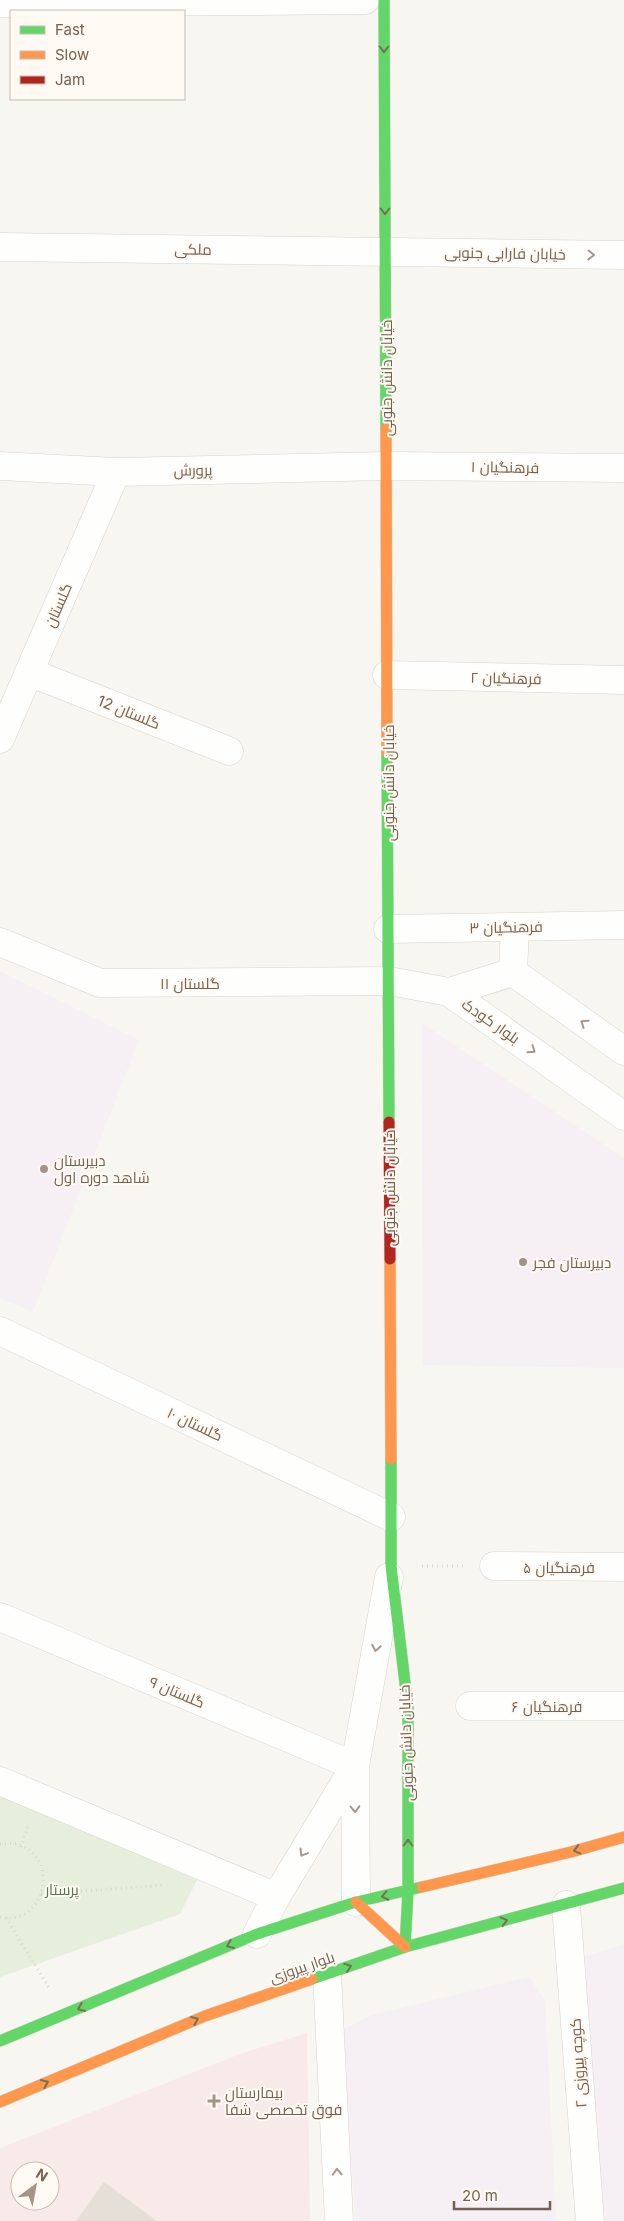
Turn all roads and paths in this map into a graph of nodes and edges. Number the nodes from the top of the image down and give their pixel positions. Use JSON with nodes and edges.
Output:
{"nodes":[{"id":1,"x":365,"y":0,"type":"edge"},
{"id":2,"x":384,"y":0,"type":"edge"},
{"id":3,"x":0,"y":3,"type":"edge"},
{"id":4,"x":0,"y":247,"type":"edge"},
{"id":5,"x":385,"y":251,"type":"junction"},
{"id":6,"x":624,"y":255,"type":"edge"},
{"id":7,"x":0,"y":466,"type":"edge"},
{"id":8,"x":386,"y":466,"type":"junction"},
{"id":9,"x":624,"y":468,"type":"edge"},
{"id":10,"x":116,"y":472,"type":"junction"},
{"id":11,"x":29,"y":672,"type":"junction"},
{"id":12,"x":387,"y":675,"type":"junction"},
{"id":13,"x":624,"y":680,"type":"edge"},
{"id":14,"x":5,"y":712,"type":"edge"},
{"id":15,"x":0,"y":739,"type":"edge"},
{"id":16,"x":229,"y":751,"type":"dead end"},
{"id":17,"x":624,"y":926,"type":"edge"},
{"id":18,"x":515,"y":927,"type":"junction"},
{"id":19,"x":388,"y":929,"type":"junction"},
{"id":20,"x":0,"y":942,"type":"edge"},
{"id":21,"x":514,"y":972,"type":"junction"},
{"id":22,"x":389,"y":981,"type":"junction"},
{"id":23,"x":449,"y":992,"type":"junction"},
{"id":24,"x":624,"y":1051,"type":"edge"},
{"id":25,"x":624,"y":1116,"type":"edge"},
{"id":26,"x":0,"y":1331,"type":"edge"},
{"id":27,"x":391,"y":1517,"type":"junction"},
{"id":28,"x":391,"y":1566,"type":"junction"},
{"id":29,"x":494,"y":1566,"type":"joint"},
{"id":30,"x":624,"y":1567,"type":"edge"},
{"id":31,"x":0,"y":1617,"type":"edge"},
{"id":32,"x":470,"y":1706,"type":"dead end"},
{"id":33,"x":624,"y":1706,"type":"edge"},
{"id":34,"x":355,"y":1766,"type":"junction"},
{"id":35,"x":0,"y":1781,"type":"edge"},
{"id":36,"x":624,"y":1837,"type":"edge"},
{"id":37,"x":0,"y":1844,"type":"edge"},
{"id":38,"x":168,"y":1885,"type":"dead end"},
{"id":39,"x":624,"y":1888,"type":"edge"},
{"id":40,"x":408,"y":1891,"type":"junction"},
{"id":41,"x":41,"y":1894,"type":"junction"},
{"id":42,"x":276,"y":1897,"type":"junction"},
{"id":43,"x":356,"y":1902,"type":"junction"},
{"id":44,"x":566,"y":1905,"type":"junction"},
{"id":45,"x":0,"y":1917,"type":"edge"},
{"id":46,"x":6,"y":1918,"type":"junction"},
{"id":47,"x":257,"y":1934,"type":"junction"},
{"id":48,"x":405,"y":1947,"type":"junction"},
{"id":49,"x":327,"y":1974,"type":"junction"},
{"id":50,"x":66,"y":2015,"type":"junction"},
{"id":51,"x":0,"y":2041,"type":"edge"},
{"id":52,"x":0,"y":2102,"type":"edge"},
{"id":53,"x":339,"y":2221,"type":"edge"},
{"id":54,"x":590,"y":2221,"type":"edge"}],
"edges":[{"from":1,"to":3,"type":"street"},
{"from":2,"to":5,"type":"street","name":"خیابان دانش جنوبی","one_way":true},
{"from":4,"to":5,"type":"street","name":"ملکی"},
{"from":5,"to":6,"type":"street","name":"خیابان فارابی جنوبی","one_way":true},
{"from":5,"to":8,"type":"street","name":"خیابان دانش جنوبی"},
{"from":7,"to":10,"type":"street","name":"پرورش"},
{"from":8,"to":9,"type":"street","name":"فرهنگیان ۱"},
{"from":8,"to":10,"type":"street","name":"پرورش"},
{"from":8,"to":12,"type":"street","name":"خیابان دانش جنوبی"},
{"from":10,"to":11,"type":"street","name":"گلستان"},
{"from":11,"to":14,"type":"street","name":"گلستان"},
{"from":11,"to":16,"type":"street","name":"گلستان 12"},
{"from":12,"to":13,"type":"street","name":"فرهنگیان ۲"},
{"from":12,"to":19,"type":"street","name":"خیابان دانش جنوبی"},
{"from":14,"to":15,"type":"street","name":"گلستان"},
{"from":17,"to":18,"type":"street","name":"فرهنگیان ۳"},
{"from":18,"to":19,"type":"street","name":"فرهنگیان ۳"},
{"from":18,"to":21,"type":"street"},
{"from":19,"to":22,"type":"street","name":"خیابان دانش جنوبی"},
{"from":20,"to":22,"type":"street","name":"گلستان ۱۱"},
{"from":21,"to":23,"type":"street","name":"بلوار کودک"},
{"from":24,"to":21,"type":"street","one_way":true},
{"from":22,"to":23,"type":"street","name":"گلستان ۱۱"},
{"from":22,"to":27,"type":"street","name":"خیابان دانش جنوبی"},
{"from":23,"to":25,"type":"street","name":"بلوار کودک","one_way":true},
{"from":26,"to":27,"type":"street","name":"گلستان ۱۰"},
{"from":27,"to":28,"type":"street","name":"خیابان دانش جنوبی"},
{"from":28,"to":29,"type":"path"},
{"from":28,"to":34,"type":"street","name":"خیابان دانش جنوبی","one_way":true},
{"from":40,"to":28,"type":"street","name":"خیابان دانش جنوبی","one_way":true},
{"from":29,"to":30,"type":"street","name":"فرهنگیان ۵"},
{"from":31,"to":34,"type":"street","name":"گلستان ۹"},
{"from":32,"to":33,"type":"street","name":"فرهنگیان ۶"},
{"from":34,"to":42,"type":"street","name":"خیابان دانش جنوبی","one_way":true},
{"from":34,"to":43,"type":"street","name":"خیابان دانش جنوبی","one_way":true},
{"from":35,"to":42,"type":"street"},
{"from":36,"to":40,"type":"street","one_way":true},
{"from":37,"to":41,"type":"path"},
{"from":38,"to":41,"type":"path"},
{"from":39,"to":44,"type":"street","name":"بلوار پیروزی"},
{"from":40,"to":43,"type":"street","one_way":true},
{"from":40,"to":48,"type":"street","name":"خیابان دانش جنوبی"},
{"from":41,"to":46,"type":"path"},
{"from":42,"to":47,"type":"street","name":"خیابان دانش جنوبی"},
{"from":43,"to":47,"type":"street"},
{"from":43,"to":48,"type":"street"},
{"from":48,"to":44,"type":"street","name":"بلوار پیروزی","one_way":true},
{"from":44,"to":54,"type":"street","name":"کوچه پیروزی ۲"},
{"from":45,"to":46,"type":"path"},
{"from":46,"to":50,"type":"path"},
{"from":47,"to":50,"type":"street","one_way":true},
{"from":49,"to":48,"type":"street","name":"بلوار پیروزی","one_way":true},
{"from":52,"to":49,"type":"street","name":"بلوار پیروزی","one_way":true},
{"from":53,"to":49,"type":"street","one_way":true},
{"from":50,"to":51,"type":"street"}]}
